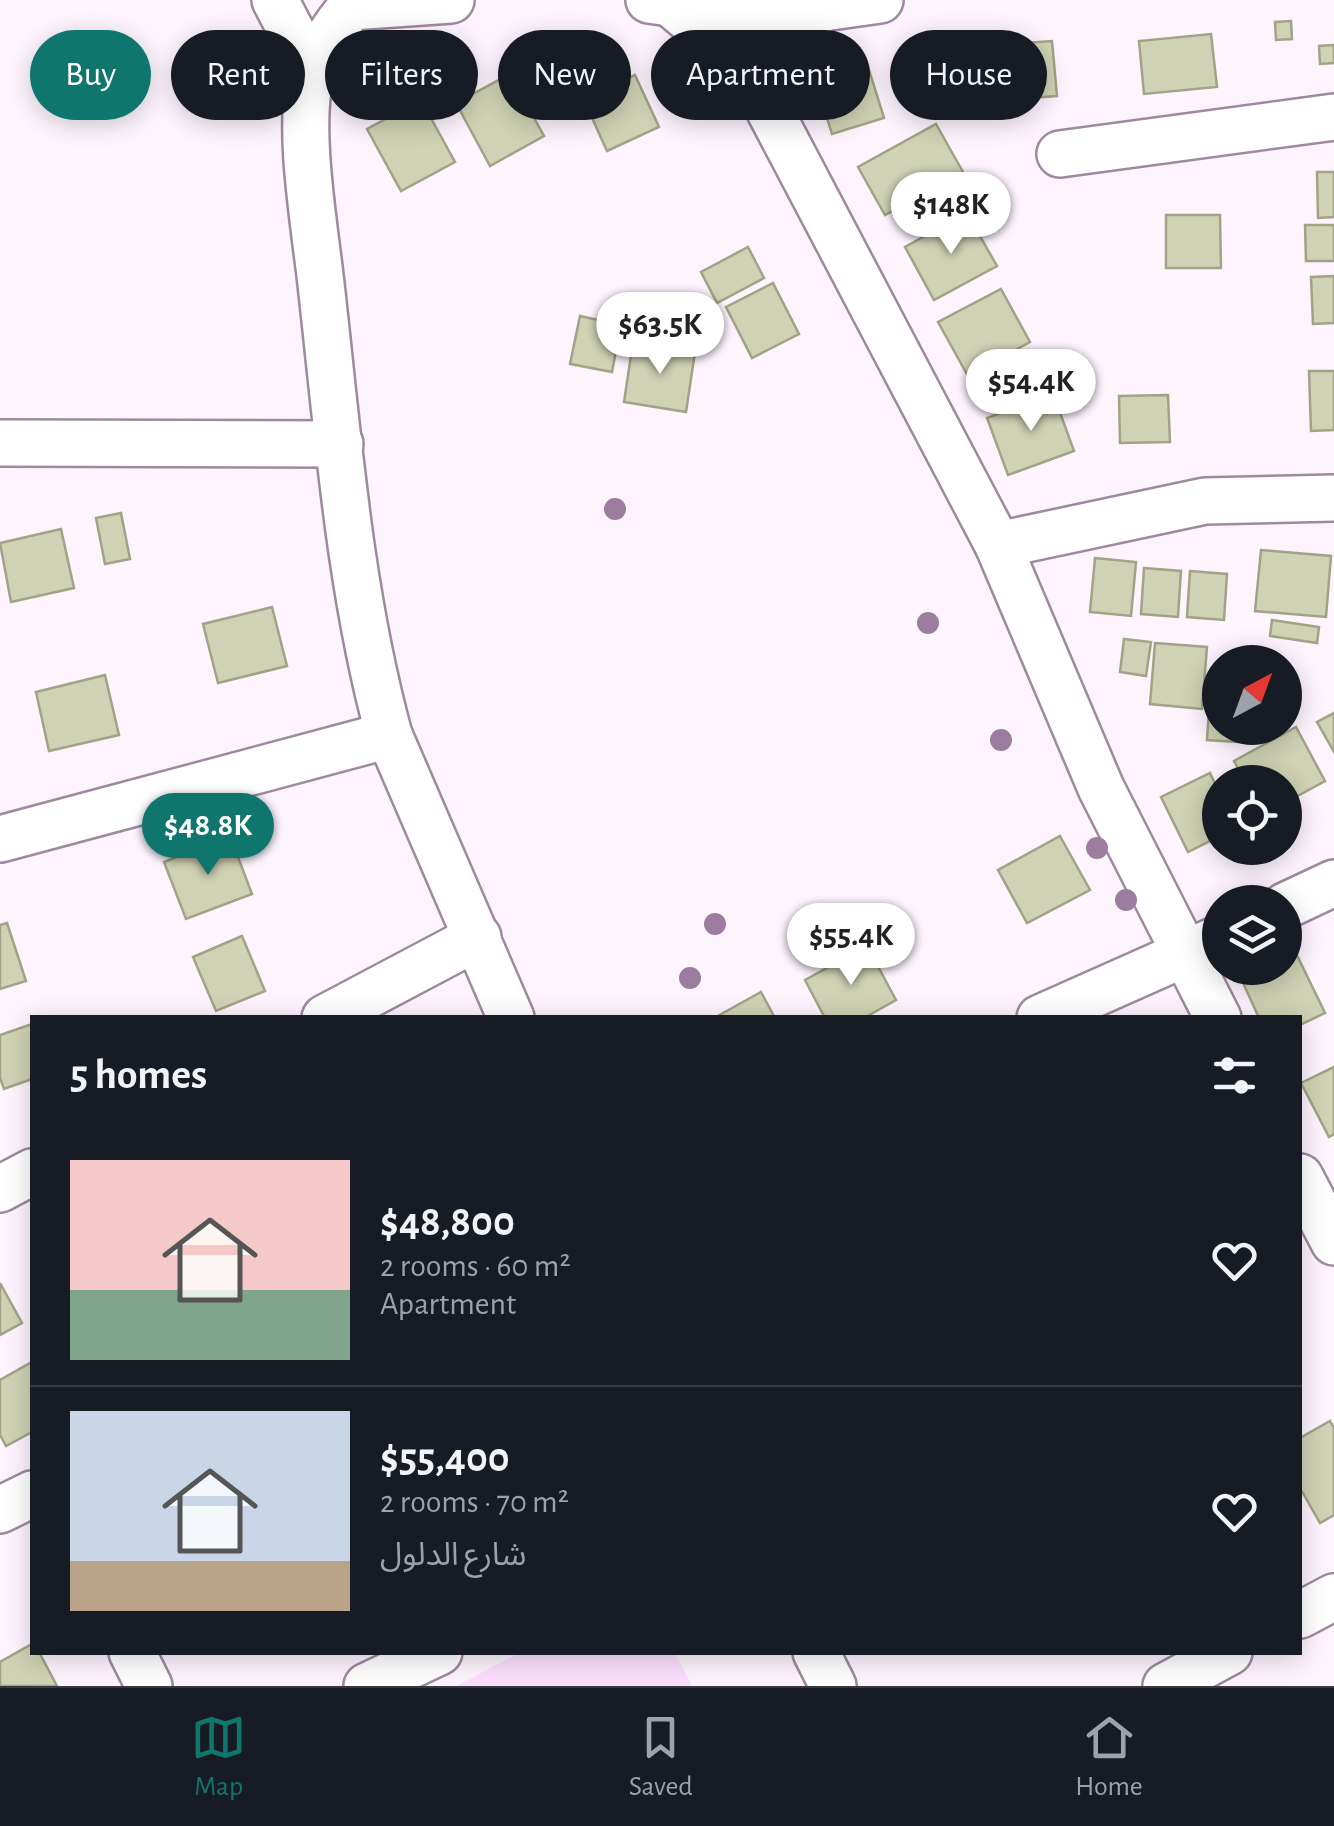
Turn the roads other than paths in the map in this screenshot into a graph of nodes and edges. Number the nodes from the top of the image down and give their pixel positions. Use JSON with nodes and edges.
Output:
{"nodes":[{"id":1,"x":275,"y":0,"type":"edge"},
{"id":2,"x":450,"y":0,"type":"edge"},
{"id":3,"x":880,"y":0,"type":"edge"},
{"id":4,"x":679,"y":3,"type":"edge"},
{"id":5,"x":335,"y":4,"type":"edge"},
{"id":6,"x":820,"y":9,"type":"junction"},
{"id":7,"x":707,"y":30,"type":"edge"},
{"id":8,"x":800,"y":30,"type":"edge"},
{"id":9,"x":312,"y":71,"type":"junction"},
{"id":10,"x":1334,"y":116,"type":"edge"},
{"id":11,"x":775,"y":120,"type":"edge"},
{"id":12,"x":1060,"y":154,"type":"dead end"},
{"id":13,"x":0,"y":443,"type":"edge"},
{"id":14,"x":340,"y":444,"type":"junction"},
{"id":15,"x":1334,"y":498,"type":"edge"},
{"id":16,"x":998,"y":545,"type":"junction"},
{"id":17,"x":389,"y":735,"type":"junction"},
{"id":18,"x":0,"y":840,"type":"edge"},
{"id":19,"x":1334,"y":883,"type":"edge"},
{"id":20,"x":1302,"y":898,"type":"edge"},
{"id":21,"x":478,"y":937,"type":"junction"},
{"id":22,"x":1202,"y":944,"type":"edge"},
{"id":23,"x":1202,"y":946,"type":"edge"},
{"id":24,"x":1211,"y":985,"type":"edge"},
{"id":25,"x":331,"y":1015,"type":"edge"},
{"id":26,"x":510,"y":1015,"type":"edge"},
{"id":27,"x":1047,"y":1015,"type":"edge"},
{"id":28,"x":1217,"y":1015,"type":"edge"},
{"id":29,"x":30,"y":1173,"type":"edge"},
{"id":30,"x":1302,"y":1182,"type":"edge"},
{"id":31,"x":0,"y":1189,"type":"edge"},
{"id":32,"x":1324,"y":1240,"type":"edge"},
{"id":33,"x":30,"y":1495,"type":"edge"},
{"id":34,"x":0,"y":1510,"type":"edge"},
{"id":35,"x":1334,"y":1597,"type":"edge"},
{"id":36,"x":1302,"y":1614,"type":"edge"},
{"id":37,"x":133,"y":1655,"type":"edge"},
{"id":38,"x":433,"y":1655,"type":"edge"},
{"id":39,"x":817,"y":1655,"type":"edge"},
{"id":40,"x":1223,"y":1655,"type":"edge"},
{"id":41,"x":148,"y":1686,"type":"edge"},
{"id":42,"x":367,"y":1686,"type":"edge"},
{"id":43,"x":832,"y":1686,"type":"edge"},
{"id":44,"x":1166,"y":1686,"type":"edge"}],
"edges":[{"from":1,"to":9,"type":"street"},
{"from":2,"to":5,"type":"street"},
{"from":3,"to":6,"type":"street"},
{"from":4,"to":6,"type":"street"},
{"from":4,"to":7,"type":"street"},
{"from":5,"to":9,"type":"street"},
{"from":6,"to":8,"type":"street"},
{"from":9,"to":14,"type":"street"},
{"from":10,"to":12,"type":"street"},
{"from":11,"to":16,"type":"street"},
{"from":13,"to":14,"type":"street"},
{"from":14,"to":17,"type":"street"},
{"from":15,"to":16,"type":"street"},
{"from":16,"to":22,"type":"street"},
{"from":17,"to":18,"type":"street"},
{"from":17,"to":21,"type":"street"},
{"from":19,"to":20,"type":"street"},
{"from":21,"to":25,"type":"street"},
{"from":21,"to":26,"type":"street"},
{"from":23,"to":27,"type":"street"},
{"from":24,"to":28,"type":"street"},
{"from":29,"to":31,"type":"street"},
{"from":30,"to":32,"type":"street"},
{"from":33,"to":34,"type":"street"},
{"from":35,"to":36,"type":"street"},
{"from":37,"to":41,"type":"street"},
{"from":38,"to":42,"type":"street"},
{"from":39,"to":43,"type":"street"},
{"from":40,"to":44,"type":"street"}]}
